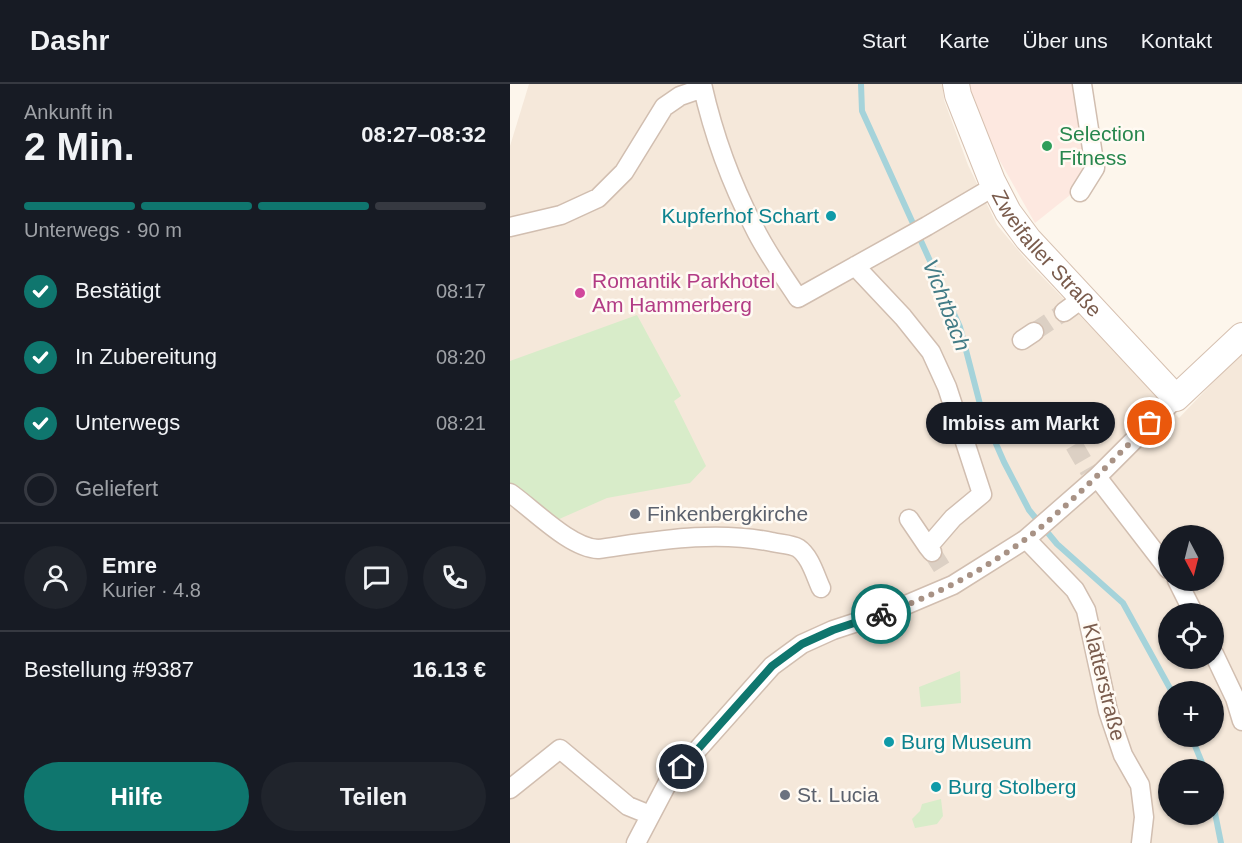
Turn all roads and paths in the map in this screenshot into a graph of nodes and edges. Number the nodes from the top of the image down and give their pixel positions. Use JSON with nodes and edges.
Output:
{"nodes":[{"id":1,"x":956,"y":84,"type":"edge"},
{"id":2,"x":1082,"y":84,"type":"edge"},
{"id":3,"x":703,"y":86,"type":"edge"},
{"id":4,"x":994,"y":186,"type":"junction"},
{"id":5,"x":1080,"y":192,"type":"dead end"},
{"id":6,"x":510,"y":227,"type":"edge"},
{"id":7,"x":855,"y":266,"type":"junction"},
{"id":8,"x":1242,"y":336,"type":"edge"},
{"id":9,"x":1176,"y":398,"type":"junction"},
{"id":10,"x":1093,"y":475,"type":"junction"},
{"id":11,"x":510,"y":493,"type":"edge"},
{"id":12,"x":909,"y":519,"type":"dead end"},
{"id":13,"x":1031,"y":535,"type":"junction"},
{"id":14,"x":1158,"y":556,"type":"edge"},
{"id":15,"x":821,"y":588,"type":"dead end"},
{"id":16,"x":1221,"y":669,"type":"edge"},
{"id":17,"x":1242,"y":721,"type":"edge"},
{"id":18,"x":510,"y":789,"type":"edge"},
{"id":19,"x":650,"y":815,"type":"junction"},
{"id":20,"x":636,"y":843,"type":"edge"},
{"id":21,"x":1141,"y":843,"type":"edge"}],
"edges":[{"from":1,"to":4,"type":"street","name":"Zweifaller Straße"},
{"from":2,"to":5,"type":"street"},
{"from":3,"to":6,"type":"street"},
{"from":3,"to":7,"type":"street"},
{"from":4,"to":7,"type":"street"},
{"from":4,"to":9,"type":"street","name":"Zweifaller Straße"},
{"from":7,"to":12,"type":"street"},
{"from":8,"to":9,"type":"street"},
{"from":9,"to":10,"type":"street"},
{"from":10,"to":13,"type":"street"},
{"from":10,"to":14,"type":"street"},
{"from":11,"to":15,"type":"street"},
{"from":13,"to":19,"type":"street"},
{"from":13,"to":21,"type":"street","name":"Klatterstraße"},
{"from":16,"to":17,"type":"street"},
{"from":18,"to":19,"type":"street"},
{"from":19,"to":20,"type":"street"}]}
